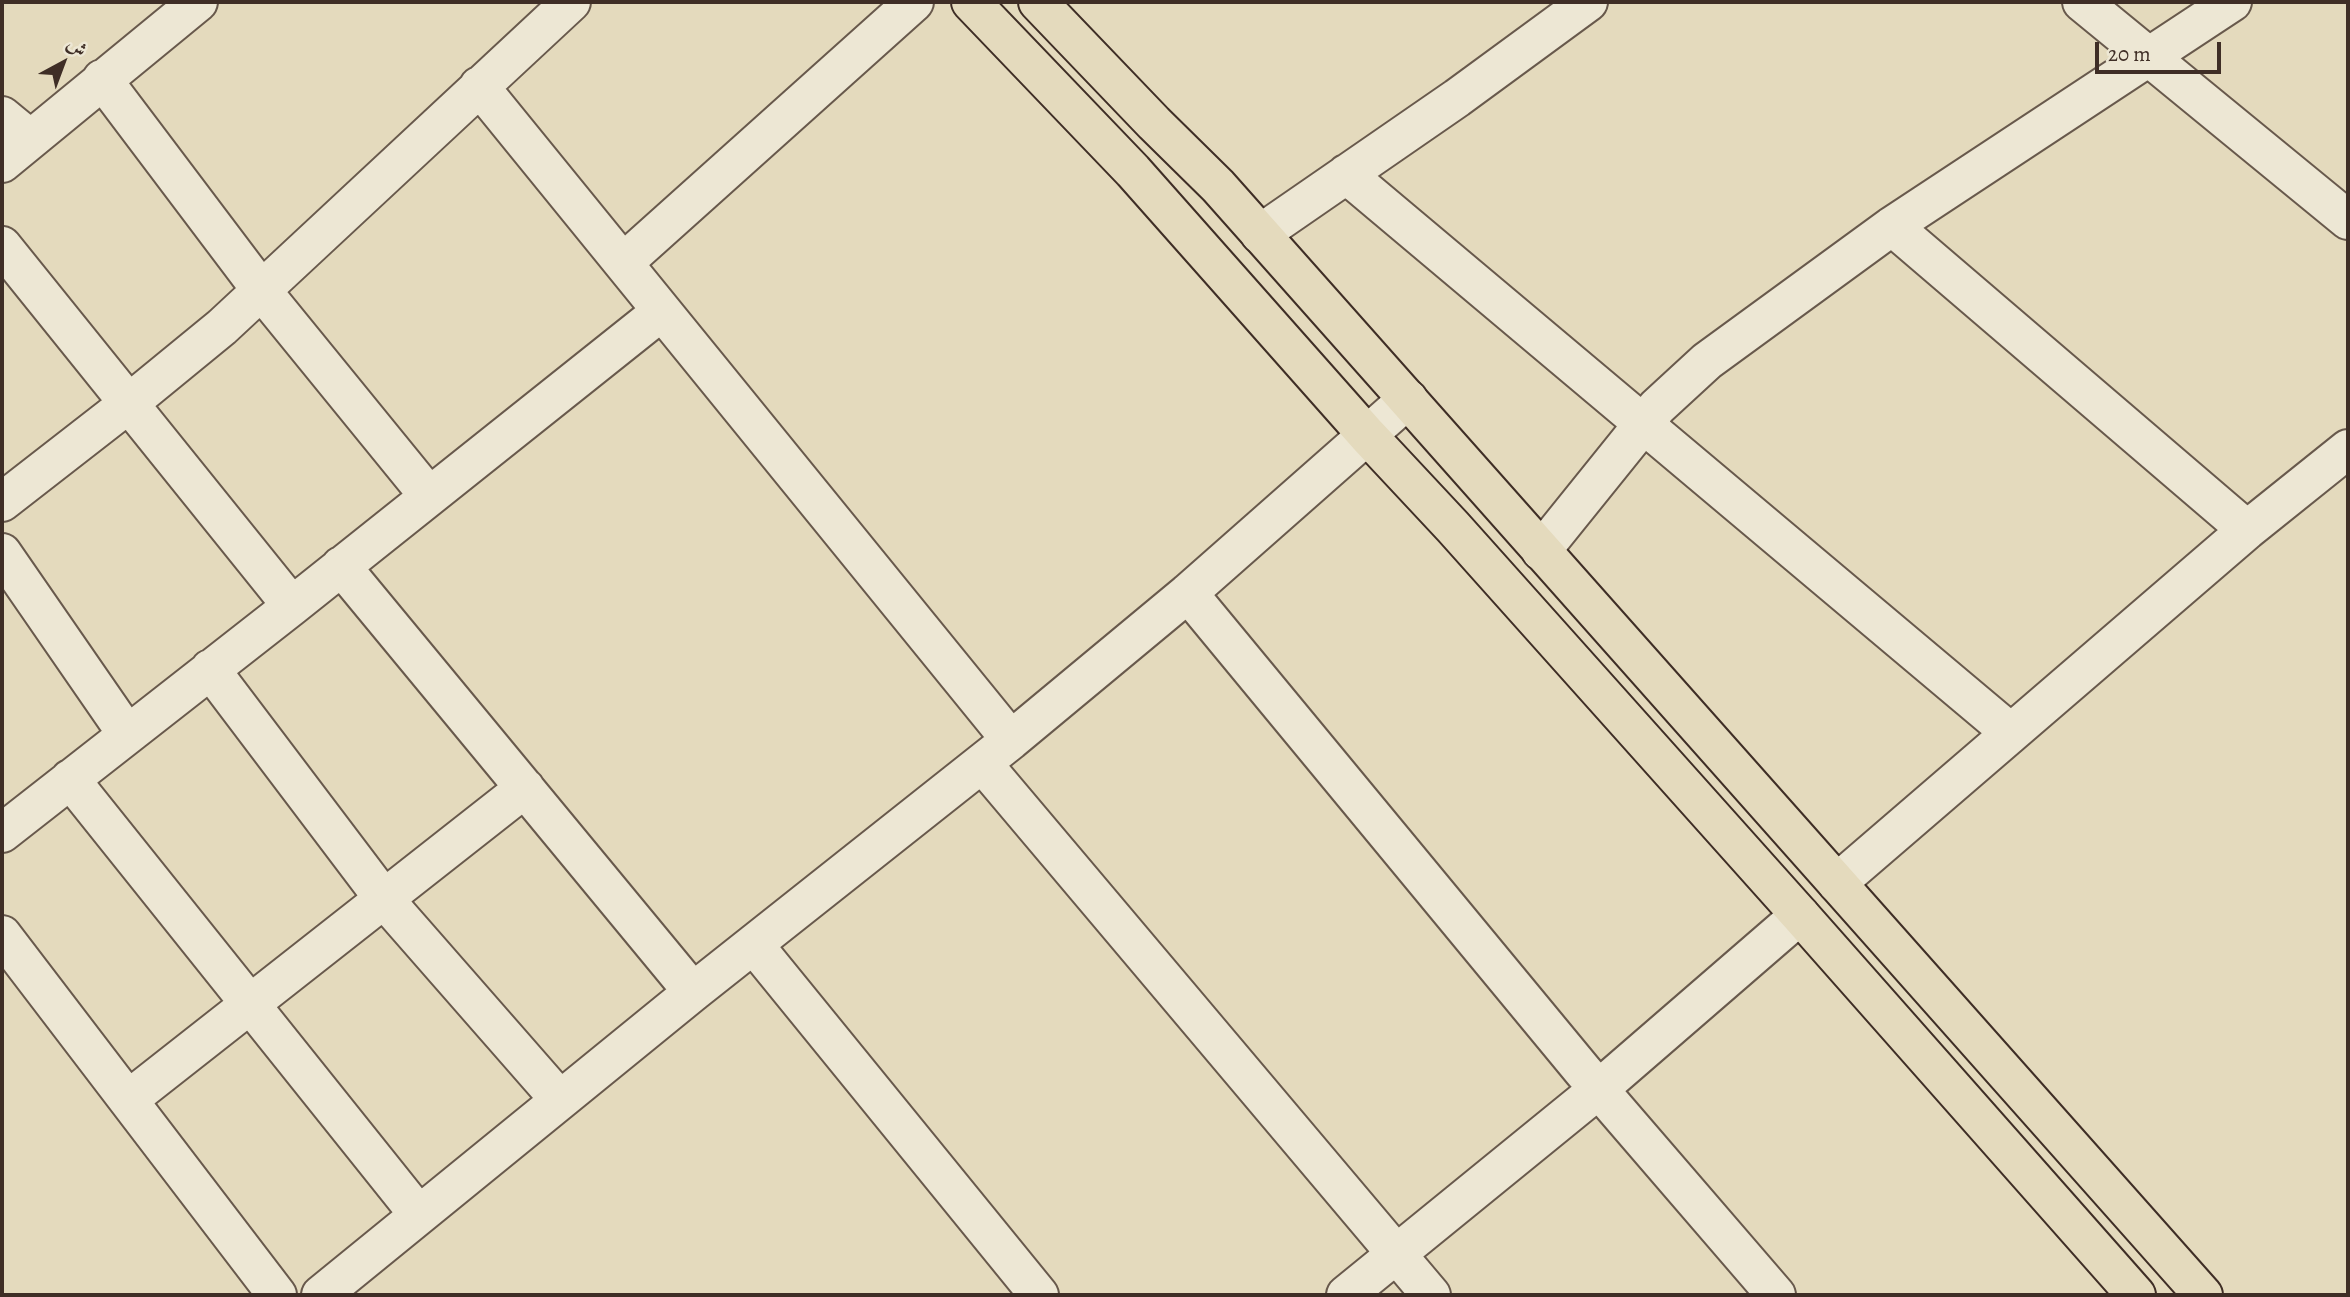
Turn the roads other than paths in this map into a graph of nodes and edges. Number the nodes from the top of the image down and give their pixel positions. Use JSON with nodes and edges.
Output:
{"nodes":[{"id":1,"x":198,"y":2,"type":"edge"},
{"id":2,"x":570,"y":2,"type":"edge"},
{"id":3,"x":914,"y":2,"type":"edge"},
{"id":4,"x":971,"y":2,"type":"edge"},
{"id":5,"x":1038,"y":2,"type":"edge"},
{"id":6,"x":1588,"y":2,"type":"edge"},
{"id":7,"x":2082,"y":2,"type":"edge"},
{"id":8,"x":2232,"y":2,"type":"edge"},
{"id":9,"x":2151,"y":56,"type":"junction"},
{"id":10,"x":102,"y":79,"type":"junction"},
{"id":11,"x":479,"y":86,"type":"junction"},
{"id":12,"x":11,"y":139,"type":"edge"},
{"id":13,"x":1346,"y":174,"type":"junction"},
{"id":14,"x":2348,"y":220,"type":"edge"},
{"id":15,"x":1892,"y":226,"type":"junction"},
{"id":16,"x":1260,"y":233,"type":"junction"},
{"id":17,"x":2,"y":246,"type":"edge"},
{"id":18,"x":623,"y":263,"type":"junction"},
{"id":19,"x":262,"y":291,"type":"junction"},
{"id":20,"x":662,"y":312,"type":"junction"},
{"id":21,"x":1408,"y":399,"type":"junction"},
{"id":22,"x":128,"y":404,"type":"junction"},
{"id":23,"x":1643,"y":424,"type":"junction"},
{"id":24,"x":1367,"y":435,"type":"junction"},
{"id":25,"x":2348,"y":449,"type":"edge"},
{"id":26,"x":429,"y":496,"type":"junction"},
{"id":27,"x":2,"y":502,"type":"edge"},
{"id":28,"x":2247,"y":530,"type":"junction"},
{"id":29,"x":1541,"y":551,"type":"junction"},
{"id":30,"x":2,"y":553,"type":"edge"},
{"id":31,"x":341,"y":566,"type":"junction"},
{"id":32,"x":1188,"y":593,"type":"junction"},
{"id":33,"x":292,"y":606,"type":"junction"},
{"id":34,"x":210,"y":669,"type":"junction"},
{"id":35,"x":2011,"y":733,"type":"junction"},
{"id":36,"x":127,"y":734,"type":"junction"},
{"id":37,"x":1011,"y":740,"type":"junction"},
{"id":38,"x":982,"y":763,"type":"junction"},
{"id":39,"x":70,"y":779,"type":"junction"},
{"id":40,"x":525,"y":788,"type":"junction"},
{"id":41,"x":2,"y":832,"type":"edge"},
{"id":42,"x":1837,"y":883,"type":"junction"},
{"id":43,"x":384,"y":899,"type":"junction"},
{"id":44,"x":1800,"y":915,"type":"junction"},
{"id":45,"x":2,"y":935,"type":"edge"},
{"id":46,"x":754,"y":945,"type":"junction"},
{"id":47,"x":693,"y":992,"type":"junction"},
{"id":48,"x":250,"y":1004,"type":"junction"},
{"id":49,"x":1599,"y":1089,"type":"junction"},
{"id":50,"x":128,"y":1100,"type":"junction"},
{"id":51,"x":560,"y":1100,"type":"junction"},
{"id":52,"x":419,"y":1216,"type":"junction"},
{"id":53,"x":1397,"y":1253,"type":"junction"},
{"id":54,"x":1033,"y":1293,"type":"edge"},
{"id":55,"x":277,"y":1295,"type":"edge"},
{"id":56,"x":321,"y":1295,"type":"edge"},
{"id":57,"x":1346,"y":1295,"type":"edge"},
{"id":58,"x":1431,"y":1295,"type":"edge"},
{"id":59,"x":1776,"y":1295,"type":"edge"},
{"id":60,"x":2136,"y":1295,"type":"edge"},
{"id":61,"x":2203,"y":1295,"type":"edge"}],
"edges":[{"from":1,"to":10,"type":"street"},
{"from":2,"to":11,"type":"street"},
{"from":3,"to":18,"type":"street"},
{"from":4,"to":24,"type":"main road"},
{"from":5,"to":16,"type":"main road"},
{"from":6,"to":13,"type":"street"},
{"from":7,"to":9,"type":"street"},
{"from":8,"to":9,"type":"street"},
{"from":9,"to":14,"type":"street"},
{"from":9,"to":15,"type":"street"},
{"from":10,"to":12,"type":"street"},
{"from":10,"to":19,"type":"street"},
{"from":11,"to":18,"type":"street"},
{"from":11,"to":19,"type":"street"},
{"from":13,"to":16,"type":"street"},
{"from":13,"to":23,"type":"street"},
{"from":15,"to":23,"type":"street"},
{"from":15,"to":28,"type":"street"},
{"from":16,"to":21,"type":"main road"},
{"from":17,"to":22,"type":"street"},
{"from":18,"to":20,"type":"street"},
{"from":19,"to":22,"type":"street"},
{"from":19,"to":26,"type":"street"},
{"from":20,"to":26,"type":"street"},
{"from":20,"to":37,"type":"street"},
{"from":21,"to":24,"type":"street"},
{"from":21,"to":29,"type":"main road"},
{"from":22,"to":27,"type":"street"},
{"from":22,"to":33,"type":"street"},
{"from":23,"to":29,"type":"street"},
{"from":23,"to":35,"type":"street"},
{"from":24,"to":32,"type":"street"},
{"from":24,"to":44,"type":"main road"},
{"from":25,"to":28,"type":"street"},
{"from":26,"to":31,"type":"street"},
{"from":28,"to":35,"type":"street"},
{"from":29,"to":42,"type":"main road"},
{"from":30,"to":36,"type":"street"},
{"from":31,"to":33,"type":"street"},
{"from":31,"to":40,"type":"street"},
{"from":32,"to":37,"type":"street"},
{"from":32,"to":49,"type":"street"},
{"from":33,"to":34,"type":"street"},
{"from":34,"to":36,"type":"street"},
{"from":34,"to":43,"type":"street"},
{"from":35,"to":42,"type":"street"},
{"from":36,"to":39,"type":"street"},
{"from":37,"to":38,"type":"street"},
{"from":38,"to":46,"type":"street"},
{"from":38,"to":53,"type":"street"},
{"from":39,"to":41,"type":"street"},
{"from":39,"to":48,"type":"street"},
{"from":40,"to":43,"type":"street"},
{"from":40,"to":47,"type":"street"},
{"from":42,"to":61,"type":"main road"},
{"from":43,"to":48,"type":"street"},
{"from":43,"to":51,"type":"street"},
{"from":44,"to":49,"type":"street"},
{"from":44,"to":60,"type":"main road"},
{"from":45,"to":50,"type":"street"},
{"from":46,"to":47,"type":"street"},
{"from":46,"to":54,"type":"street"},
{"from":47,"to":51,"type":"street"},
{"from":48,"to":50,"type":"street"},
{"from":48,"to":52,"type":"street"},
{"from":49,"to":53,"type":"street"},
{"from":49,"to":59,"type":"street"},
{"from":50,"to":55,"type":"street"},
{"from":51,"to":52,"type":"street"},
{"from":52,"to":56,"type":"street"},
{"from":53,"to":57,"type":"street"},
{"from":53,"to":58,"type":"street"}]}
